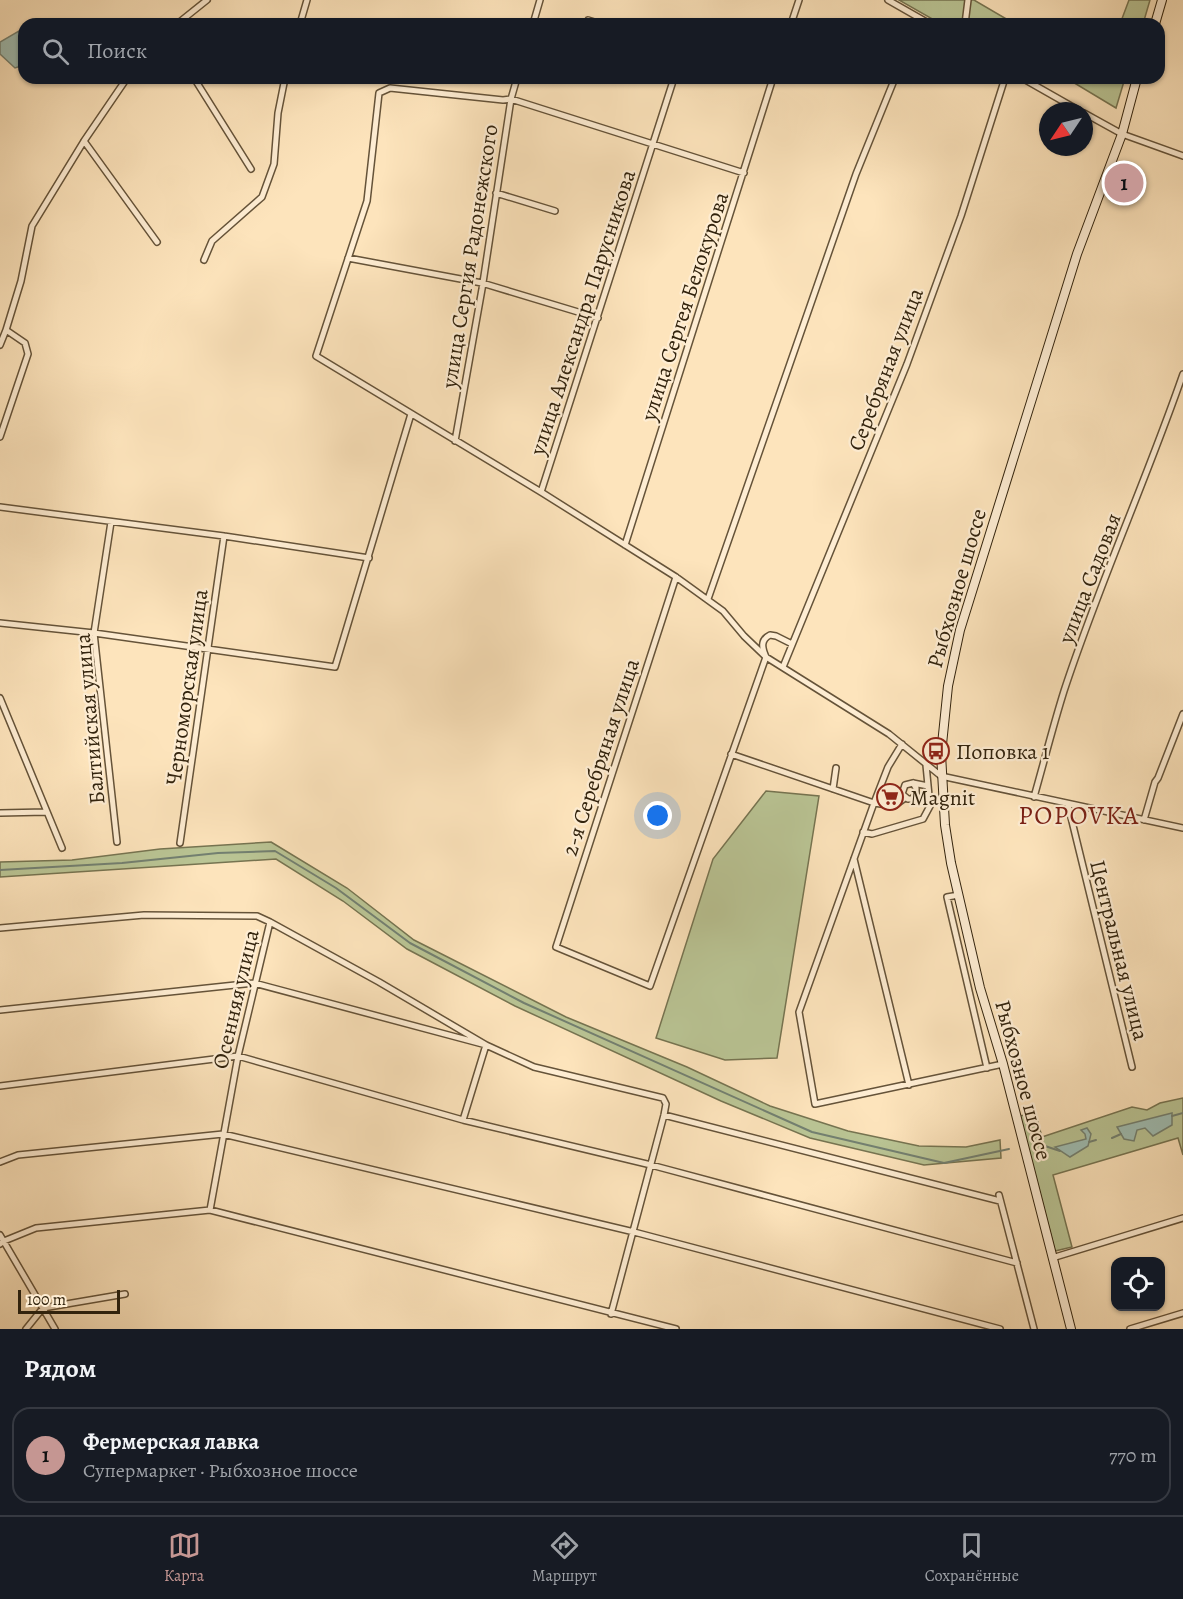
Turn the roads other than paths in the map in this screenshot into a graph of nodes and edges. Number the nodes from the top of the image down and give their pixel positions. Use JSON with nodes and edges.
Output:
{"nodes":[{"id":1,"x":207,"y":0,"type":"edge"},
{"id":2,"x":307,"y":0,"type":"edge"},
{"id":3,"x":540,"y":0,"type":"edge"},
{"id":4,"x":799,"y":0,"type":"edge"},
{"id":5,"x":888,"y":0,"type":"edge"},
{"id":6,"x":968,"y":0,"type":"edge"},
{"id":7,"x":1162,"y":0,"type":"edge"},
{"id":8,"x":184,"y":18,"type":"edge"},
{"id":9,"x":302,"y":18,"type":"edge"},
{"id":10,"x":535,"y":18,"type":"edge"},
{"id":11,"x":793,"y":18,"type":"edge"},
{"id":12,"x":914,"y":18,"type":"edge"},
{"id":13,"x":966,"y":18,"type":"edge"},
{"id":14,"x":1157,"y":18,"type":"edge"},
{"id":15,"x":123,"y":84,"type":"edge"},
{"id":16,"x":198,"y":84,"type":"edge"},
{"id":17,"x":284,"y":84,"type":"edge"},
{"id":18,"x":515,"y":84,"type":"edge"},
{"id":19,"x":672,"y":84,"type":"edge"},
{"id":20,"x":771,"y":84,"type":"edge"},
{"id":21,"x":893,"y":84,"type":"edge"},
{"id":22,"x":1003,"y":84,"type":"edge"},
{"id":23,"x":1033,"y":84,"type":"edge"},
{"id":24,"x":1135,"y":84,"type":"edge"},
{"id":25,"x":511,"y":99,"type":"junction"},
{"id":26,"x":1064,"y":102,"type":"edge"},
{"id":27,"x":1093,"y":118,"type":"edge"},
{"id":28,"x":1122,"y":134,"type":"junction"},
{"id":29,"x":84,"y":141,"type":"junction"},
{"id":30,"x":653,"y":143,"type":"junction"},
{"id":31,"x":1183,"y":156,"type":"edge"},
{"id":32,"x":251,"y":169,"type":"dead end"},
{"id":33,"x":744,"y":173,"type":"junction"},
{"id":34,"x":496,"y":193,"type":"junction"},
{"id":35,"x":555,"y":211,"type":"dead end"},
{"id":36,"x":158,"y":242,"type":"dead end"},
{"id":37,"x":348,"y":258,"type":"junction"},
{"id":38,"x":204,"y":260,"type":"dead end"},
{"id":39,"x":482,"y":283,"type":"junction"},
{"id":40,"x":598,"y":318,"type":"junction"},
{"id":41,"x":6,"y":330,"type":"junction"},
{"id":42,"x":0,"y":345,"type":"edge"},
{"id":43,"x":1183,"y":374,"type":"edge"},
{"id":44,"x":411,"y":414,"type":"junction"},
{"id":45,"x":0,"y":437,"type":"edge"},
{"id":46,"x":454,"y":441,"type":"junction"},
{"id":47,"x":542,"y":492,"type":"junction"},
{"id":48,"x":0,"y":507,"type":"edge"},
{"id":49,"x":111,"y":522,"type":"junction"},
{"id":50,"x":224,"y":536,"type":"junction"},
{"id":51,"x":625,"y":545,"type":"junction"},
{"id":52,"x":369,"y":558,"type":"junction"},
{"id":53,"x":676,"y":577,"type":"junction"},
{"id":54,"x":708,"y":599,"type":"junction"},
{"id":55,"x":0,"y":623,"type":"edge"},
{"id":56,"x":94,"y":633,"type":"junction"},
{"id":57,"x":792,"y":644,"type":"junction"},
{"id":58,"x":207,"y":650,"type":"junction"},
{"id":59,"x":766,"y":657,"type":"junction"},
{"id":60,"x":783,"y":667,"type":"junction"},
{"id":61,"x":0,"y":698,"type":"edge"},
{"id":62,"x":1183,"y":714,"type":"edge"},
{"id":63,"x":902,"y":744,"type":"junction"},
{"id":64,"x":730,"y":754,"type":"junction"},
{"id":65,"x":926,"y":765,"type":"junction"},
{"id":66,"x":836,"y":768,"type":"dead end"},
{"id":67,"x":941,"y":776,"type":"junction"},
{"id":68,"x":912,"y":783,"type":"junction"},
{"id":69,"x":928,"y":786,"type":"junction"},
{"id":70,"x":833,"y":789,"type":"junction"},
{"id":71,"x":1034,"y":797,"type":"junction"},
{"id":72,"x":905,"y":798,"type":"junction"},
{"id":73,"x":874,"y":803,"type":"junction"},
{"id":74,"x":1068,"y":805,"type":"junction"},
{"id":75,"x":46,"y":812,"type":"junction"},
{"id":76,"x":0,"y":813,"type":"edge"},
{"id":77,"x":1144,"y":820,"type":"junction"},
{"id":78,"x":1183,"y":828,"type":"edge"},
{"id":79,"x":863,"y":832,"type":"junction"},
{"id":80,"x":117,"y":842,"type":"dead end"},
{"id":81,"x":180,"y":843,"type":"dead end"},
{"id":82,"x":62,"y":848,"type":"dead end"},
{"id":83,"x":854,"y":859,"type":"junction"},
{"id":84,"x":958,"y":895,"type":"junction"},
{"id":85,"x":270,"y":922,"type":"junction"},
{"id":86,"x":0,"y":928,"type":"edge"},
{"id":87,"x":254,"y":983,"type":"junction"},
{"id":88,"x":0,"y":1010,"type":"edge"},
{"id":89,"x":486,"y":1045,"type":"junction"},
{"id":90,"x":238,"y":1056,"type":"junction"},
{"id":91,"x":1003,"y":1064,"type":"junction"},
{"id":92,"x":1132,"y":1067,"type":"dead end"},
{"id":93,"x":987,"y":1068,"type":"junction"},
{"id":94,"x":909,"y":1085,"type":"junction"},
{"id":95,"x":0,"y":1086,"type":"edge"},
{"id":96,"x":664,"y":1115,"type":"junction"},
{"id":97,"x":463,"y":1120,"type":"junction"},
{"id":98,"x":223,"y":1134,"type":"junction"},
{"id":99,"x":0,"y":1162,"type":"edge"},
{"id":100,"x":651,"y":1165,"type":"junction"},
{"id":101,"x":210,"y":1210,"type":"junction"},
{"id":102,"x":1183,"y":1218,"type":"edge"},
{"id":103,"x":633,"y":1232,"type":"junction"},
{"id":104,"x":1,"y":1240,"type":"edge"},
{"id":105,"x":1052,"y":1258,"type":"junction"},
{"id":106,"x":1017,"y":1263,"type":"junction"},
{"id":107,"x":125,"y":1294,"type":"dead end"},
{"id":108,"x":43,"y":1308,"type":"junction"},
{"id":109,"x":1183,"y":1313,"type":"edge"},
{"id":110,"x":611,"y":1314,"type":"junction"},
{"id":111,"x":26,"y":1329,"type":"edge"},
{"id":112,"x":55,"y":1329,"type":"edge"},
{"id":113,"x":676,"y":1329,"type":"edge"},
{"id":114,"x":1000,"y":1329,"type":"edge"},
{"id":115,"x":1034,"y":1329,"type":"edge"},
{"id":116,"x":1071,"y":1329,"type":"edge"},
{"id":117,"x":1130,"y":1329,"type":"edge"}],
"edges":[{"from":1,"to":8,"type":"street"},
{"from":2,"to":9,"type":"street"},
{"from":3,"to":10,"type":"street"},
{"from":4,"to":11,"type":"street"},
{"from":5,"to":12,"type":"street"},
{"from":6,"to":13,"type":"street"},
{"from":7,"to":14,"type":"street"},
{"from":15,"to":29,"type":"street"},
{"from":16,"to":32,"type":"street"},
{"from":17,"to":38,"type":"street"},
{"from":18,"to":25,"type":"street","name":"улица Сергия Радонежского"},
{"from":19,"to":30,"type":"street"},
{"from":20,"to":33,"type":"street","name":"улица Сергея Белокурова"},
{"from":21,"to":54,"type":"street"},
{"from":22,"to":57,"type":"street","name":"Серебряная улица"},
{"from":23,"to":26,"type":"street"},
{"from":24,"to":28,"type":"street","name":"Рыбхозное шоссе"},
{"from":25,"to":30,"type":"street"},
{"from":25,"to":34,"type":"street","name":"улица Сергия Радонежского"},
{"from":25,"to":37,"type":"street"},
{"from":27,"to":28,"type":"street"},
{"from":28,"to":31,"type":"street"},
{"from":28,"to":67,"type":"street","name":"Рыбхозное шоссе"},
{"from":29,"to":36,"type":"street"},
{"from":29,"to":41,"type":"street"},
{"from":30,"to":33,"type":"street"},
{"from":30,"to":40,"type":"street","name":"улица Александра Парусникова"},
{"from":33,"to":51,"type":"street","name":"улица Сергея Белокурова"},
{"from":34,"to":35,"type":"street"},
{"from":34,"to":39,"type":"street","name":"улица Сергия Радонежского"},
{"from":37,"to":39,"type":"street"},
{"from":37,"to":44,"type":"street"},
{"from":39,"to":40,"type":"street"},
{"from":39,"to":46,"type":"street","name":"улица Сергия Радонежского"},
{"from":40,"to":47,"type":"street","name":"улица Александра Парусникова"},
{"from":41,"to":42,"type":"street"},
{"from":41,"to":45,"type":"street"},
{"from":43,"to":71,"type":"street","name":"улица Садовая"},
{"from":44,"to":46,"type":"street"},
{"from":44,"to":52,"type":"street"},
{"from":46,"to":47,"type":"street"},
{"from":47,"to":51,"type":"street"},
{"from":48,"to":49,"type":"street"},
{"from":49,"to":50,"type":"street"},
{"from":49,"to":56,"type":"street","name":"Балтийская улица"},
{"from":50,"to":52,"type":"street"},
{"from":50,"to":58,"type":"street","name":"Черноморская улица"},
{"from":51,"to":53,"type":"street"},
{"from":52,"to":58,"type":"street"},
{"from":53,"to":54,"type":"street"},
{"from":53,"to":64,"type":"street","name":"2-я Серебряная улица"},
{"from":54,"to":59,"type":"street"},
{"from":55,"to":56,"type":"street"},
{"from":56,"to":58,"type":"street"},
{"from":56,"to":80,"type":"street","name":"Балтийская улица"},
{"from":57,"to":59,"type":"street"},
{"from":57,"to":60,"type":"street","name":"Серебряная улица"},
{"from":58,"to":81,"type":"street","name":"Черноморская улица"},
{"from":59,"to":60,"type":"street"},
{"from":59,"to":64,"type":"street"},
{"from":60,"to":63,"type":"street"},
{"from":61,"to":75,"type":"street"},
{"from":62,"to":77,"type":"street"},
{"from":63,"to":65,"type":"street"},
{"from":63,"to":73,"type":"street"},
{"from":64,"to":70,"type":"street"},
{"from":65,"to":67,"type":"street"},
{"from":65,"to":69,"type":"street"},
{"from":66,"to":70,"type":"street"},
{"from":67,"to":71,"type":"street"},
{"from":67,"to":84,"type":"street","name":"Рыбхозное шоссе"},
{"from":68,"to":69,"type":"street"},
{"from":68,"to":72,"type":"street"},
{"from":68,"to":72,"type":"street"},
{"from":69,"to":79,"type":"street"},
{"from":70,"to":73,"type":"street"},
{"from":71,"to":74,"type":"street"},
{"from":72,"to":73,"type":"street"},
{"from":73,"to":79,"type":"street"},
{"from":74,"to":77,"type":"street"},
{"from":74,"to":92,"type":"street","name":"Центральная улица"},
{"from":75,"to":76,"type":"street"},
{"from":75,"to":82,"type":"street"},
{"from":77,"to":78,"type":"street"},
{"from":79,"to":83,"type":"street"},
{"from":83,"to":94,"type":"street"},
{"from":83,"to":94,"type":"street"},
{"from":84,"to":91,"type":"street","name":"Рыбхозное шоссе"},
{"from":84,"to":93,"type":"street"},
{"from":85,"to":86,"type":"street","name":"Осенняя улица"},
{"from":85,"to":87,"type":"street","name":"Осенняя улица"},
{"from":85,"to":89,"type":"street"},
{"from":87,"to":88,"type":"street"},
{"from":87,"to":89,"type":"street"},
{"from":87,"to":90,"type":"street","name":"Осенняя улица"},
{"from":89,"to":96,"type":"street"},
{"from":89,"to":97,"type":"street"},
{"from":90,"to":95,"type":"street"},
{"from":90,"to":97,"type":"street"},
{"from":90,"to":98,"type":"street","name":"Осенняя улица"},
{"from":91,"to":93,"type":"street"},
{"from":91,"to":105,"type":"street","name":"Рыбхозное шоссе"},
{"from":93,"to":94,"type":"street"},
{"from":96,"to":100,"type":"street"},
{"from":96,"to":106,"type":"street"},
{"from":97,"to":100,"type":"street"},
{"from":98,"to":99,"type":"street"},
{"from":98,"to":101,"type":"street","name":"Осенняя улица"},
{"from":98,"to":103,"type":"street"},
{"from":100,"to":103,"type":"street"},
{"from":100,"to":106,"type":"street"},
{"from":101,"to":104,"type":"street"},
{"from":101,"to":110,"type":"street"},
{"from":102,"to":105,"type":"street"},
{"from":103,"to":110,"type":"street"},
{"from":103,"to":114,"type":"street"},
{"from":104,"to":108,"type":"street"},
{"from":105,"to":116,"type":"street","name":"Рыбхозное шоссе"},
{"from":106,"to":115,"type":"street"},
{"from":107,"to":108,"type":"street"},
{"from":108,"to":111,"type":"street"},
{"from":108,"to":112,"type":"street"},
{"from":109,"to":117,"type":"street"},
{"from":110,"to":113,"type":"street"}]}
